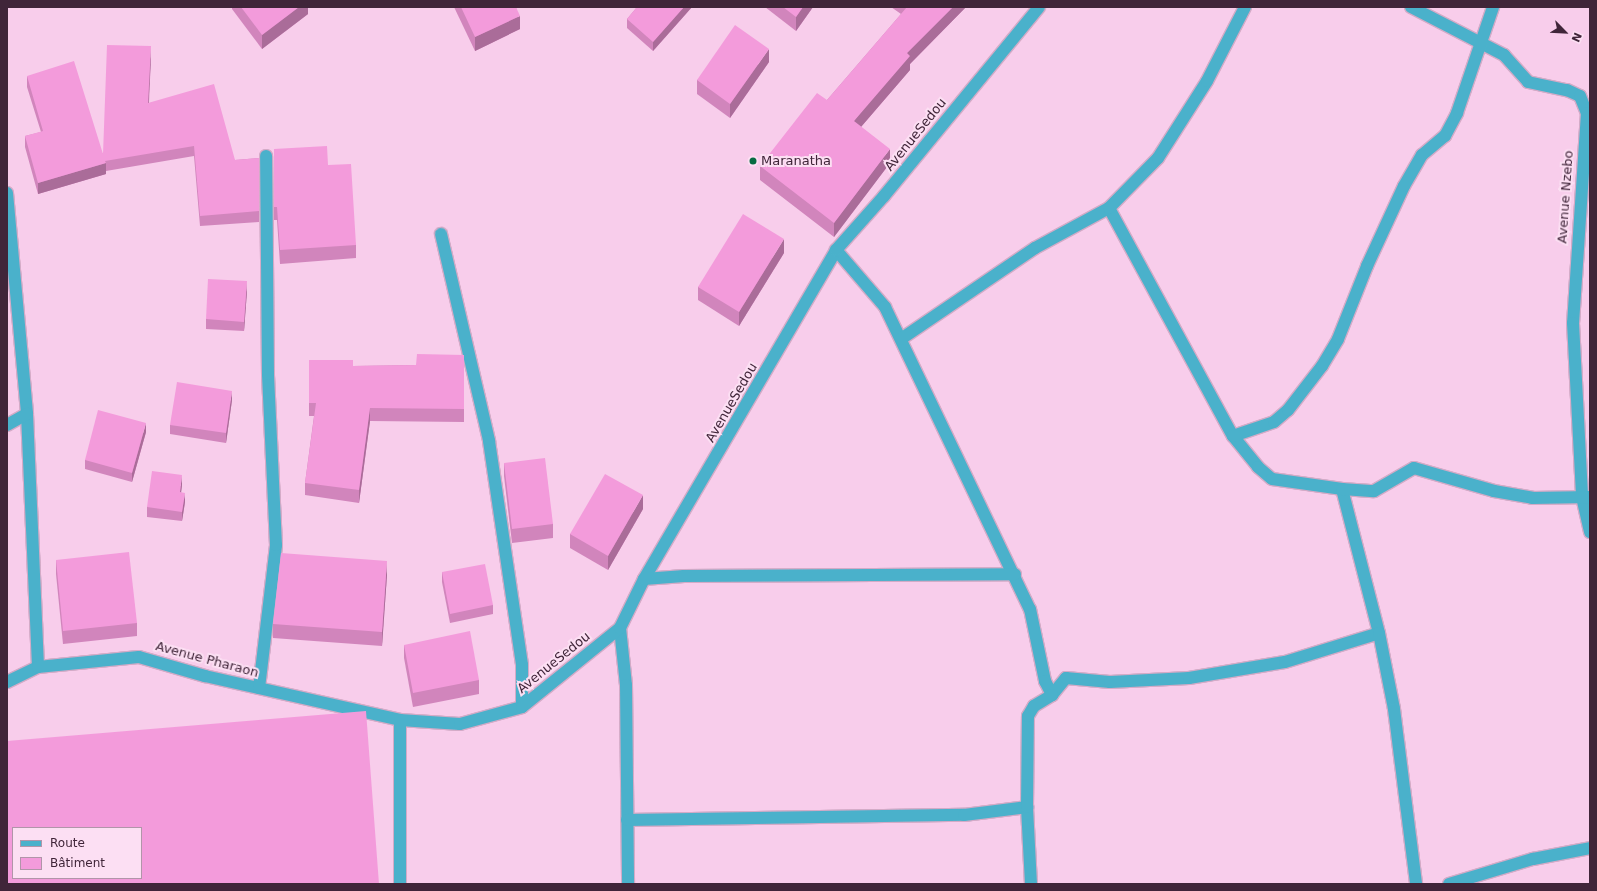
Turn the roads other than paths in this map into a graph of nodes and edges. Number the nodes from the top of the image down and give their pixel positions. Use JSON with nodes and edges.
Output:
{"nodes":[{"id":1,"x":1245,"y":7,"type":"edge"},
{"id":2,"x":1411,"y":7,"type":"edge"},
{"id":3,"x":1493,"y":7,"type":"edge"},
{"id":4,"x":1032,"y":9,"type":"edge"},
{"id":5,"x":1480,"y":45,"type":"junction"},
{"id":6,"x":266,"y":156,"type":"dead end"},
{"id":7,"x":7,"y":193,"type":"edge"},
{"id":8,"x":1109,"y":208,"type":"junction"},
{"id":9,"x":441,"y":234,"type":"dead end"},
{"id":10,"x":836,"y":250,"type":"junction"},
{"id":11,"x":901,"y":340,"type":"junction"},
{"id":12,"x":27,"y":414,"type":"junction"},
{"id":13,"x":7,"y":425,"type":"edge"},
{"id":14,"x":1233,"y":436,"type":"junction"},
{"id":15,"x":1342,"y":489,"type":"junction"},
{"id":16,"x":1586,"y":497,"type":"edge"},
{"id":17,"x":1590,"y":532,"type":"edge"},
{"id":18,"x":1014,"y":574,"type":"junction"},
{"id":19,"x":644,"y":580,"type":"junction"},
{"id":20,"x":620,"y":628,"type":"junction"},
{"id":21,"x":1379,"y":633,"type":"junction"},
{"id":22,"x":38,"y":666,"type":"junction"},
{"id":23,"x":7,"y":682,"type":"edge"},
{"id":24,"x":259,"y":688,"type":"junction"},
{"id":25,"x":1052,"y":695,"type":"junction"},
{"id":26,"x":522,"y":707,"type":"junction"},
{"id":27,"x":400,"y":720,"type":"junction"},
{"id":28,"x":1027,"y":807,"type":"junction"},
{"id":29,"x":627,"y":820,"type":"junction"},
{"id":30,"x":1590,"y":848,"type":"edge"},
{"id":31,"x":400,"y":884,"type":"edge"},
{"id":32,"x":628,"y":884,"type":"edge"},
{"id":33,"x":1030,"y":884,"type":"edge"},
{"id":34,"x":1416,"y":884,"type":"edge"},
{"id":35,"x":1449,"y":884,"type":"edge"}],
"edges":[{"from":1,"to":8,"type":"street"},
{"from":2,"to":5,"type":"street","name":"Avenue Nzebo"},
{"from":3,"to":5,"type":"street"},
{"from":4,"to":10,"type":"street","name":"AvenueSedou"},
{"from":5,"to":14,"type":"street"},
{"from":5,"to":16,"type":"street","name":"Avenue Nzebo"},
{"from":6,"to":24,"type":"street"},
{"from":7,"to":12,"type":"street"},
{"from":8,"to":11,"type":"street"},
{"from":8,"to":14,"type":"street"},
{"from":9,"to":26,"type":"street"},
{"from":10,"to":11,"type":"street"},
{"from":10,"to":19,"type":"street","name":"AvenueSedou"},
{"from":11,"to":18,"type":"street"},
{"from":12,"to":13,"type":"street"},
{"from":12,"to":22,"type":"street"},
{"from":14,"to":15,"type":"street"},
{"from":15,"to":16,"type":"street"},
{"from":15,"to":21,"type":"street"},
{"from":16,"to":17,"type":"street"},
{"from":18,"to":19,"type":"street"},
{"from":18,"to":25,"type":"street"},
{"from":19,"to":20,"type":"street","name":"AvenueSedou"},
{"from":20,"to":26,"type":"street","name":"AvenueSedou"},
{"from":20,"to":29,"type":"street"},
{"from":21,"to":25,"type":"street"},
{"from":21,"to":34,"type":"street"},
{"from":22,"to":23,"type":"street","name":"Avenue Pharaon"},
{"from":22,"to":24,"type":"street","name":"Avenue Pharaon"},
{"from":24,"to":27,"type":"street","name":"Avenue Pharaon"},
{"from":25,"to":28,"type":"street"},
{"from":26,"to":27,"type":"street","name":"AvenueSedou"},
{"from":27,"to":31,"type":"street"},
{"from":28,"to":29,"type":"street"},
{"from":28,"to":33,"type":"street"},
{"from":29,"to":32,"type":"street"},
{"from":30,"to":35,"type":"street"}]}
